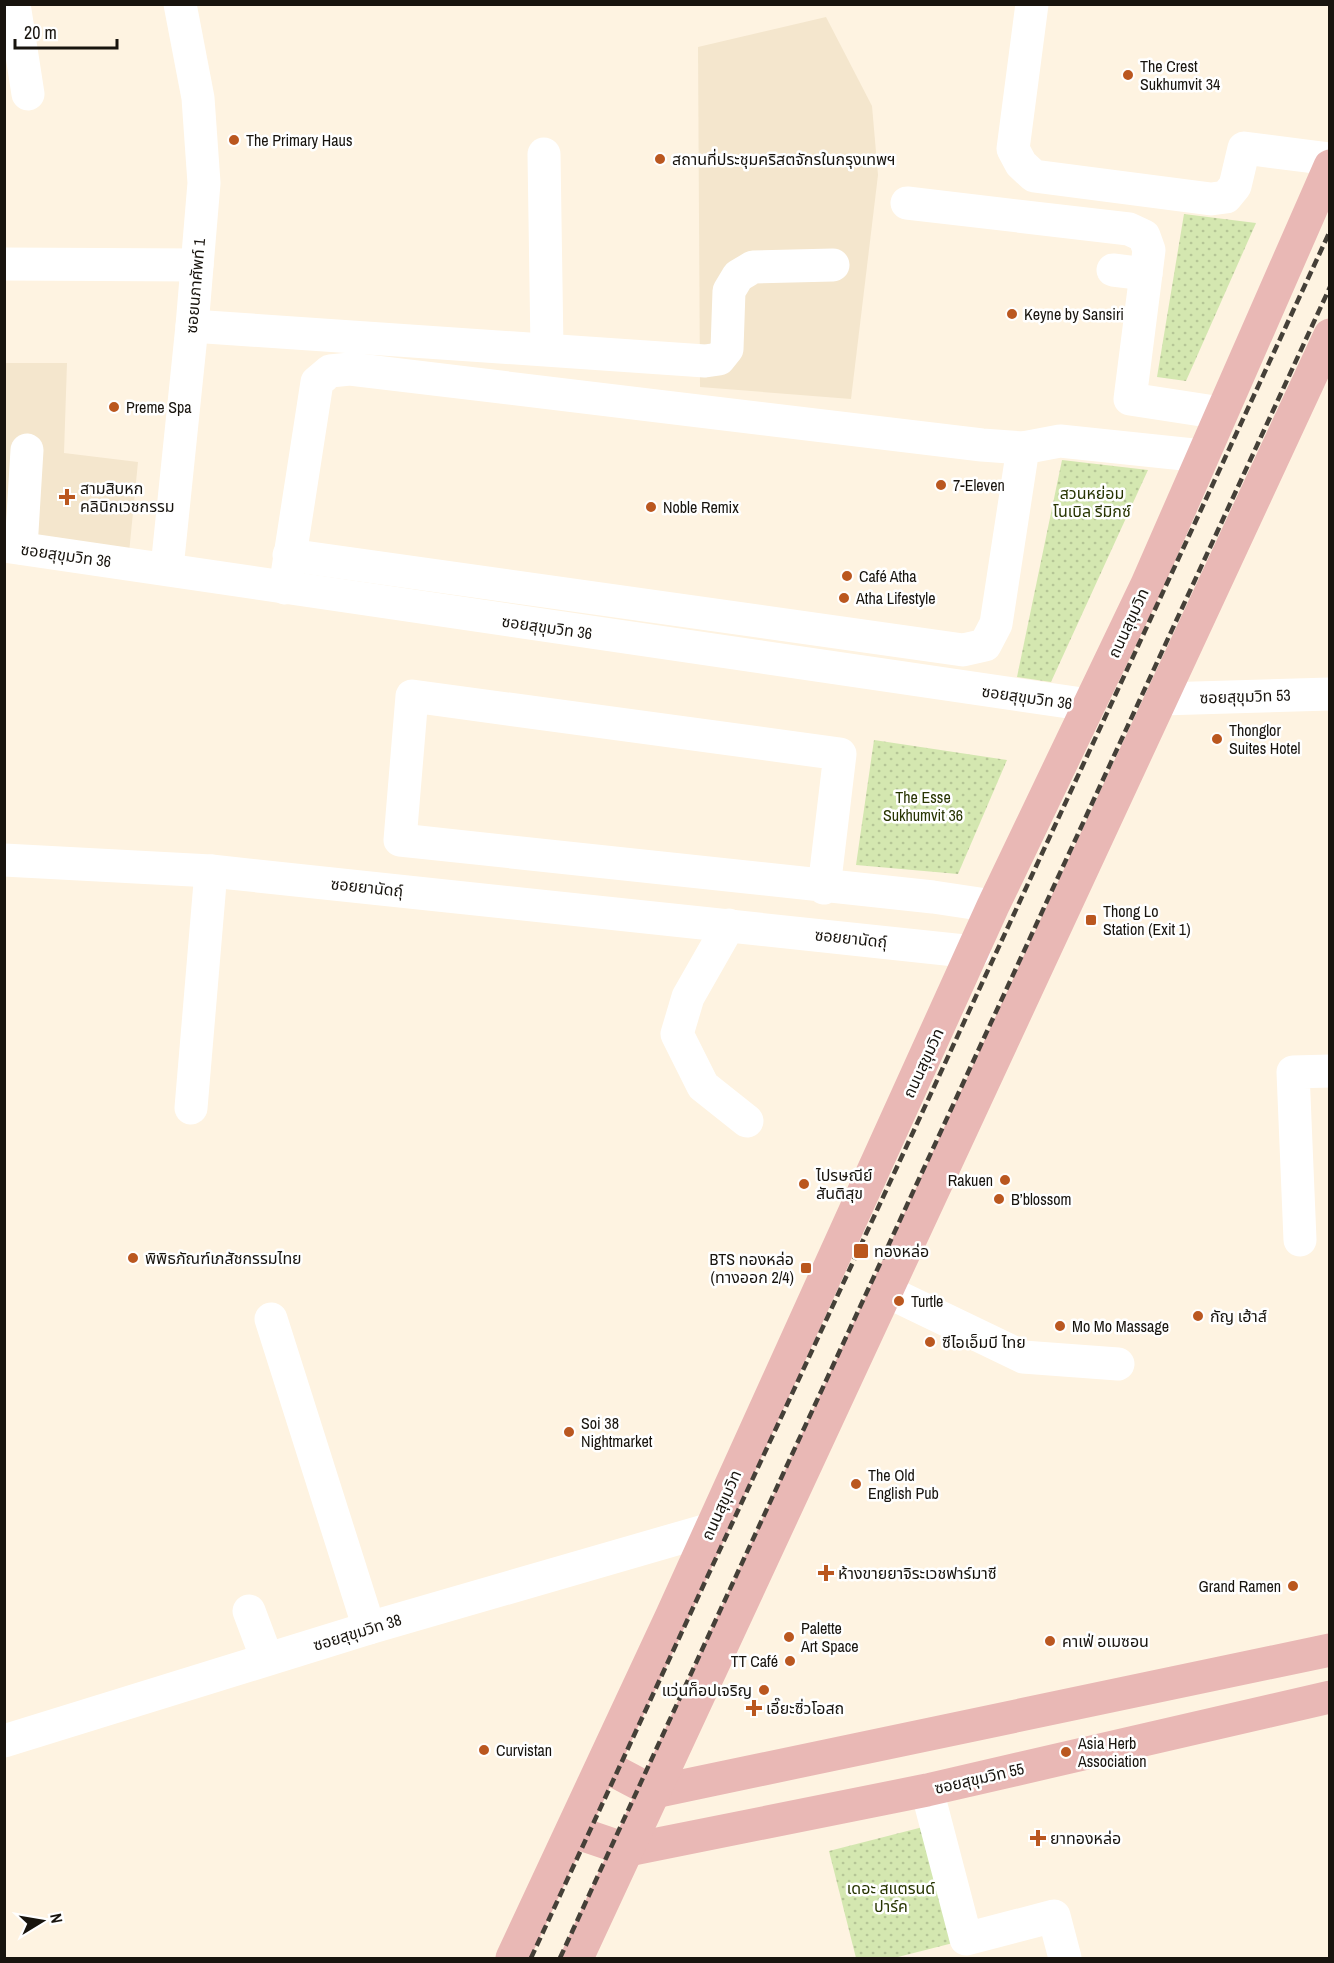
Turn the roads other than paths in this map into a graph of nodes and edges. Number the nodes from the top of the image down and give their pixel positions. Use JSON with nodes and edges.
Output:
{"nodes":[{"id":1,"x":14,"y":4,"type":"edge"},
{"id":2,"x":180,"y":4,"type":"edge"},
{"id":3,"x":1032,"y":4,"type":"edge"},
{"id":4,"x":28,"y":94,"type":"dead end"},
{"id":5,"x":544,"y":154,"type":"dead end"},
{"id":6,"x":1329,"y":159,"type":"edge"},
{"id":7,"x":1329,"y":166,"type":"edge"},
{"id":8,"x":907,"y":203,"type":"dead end"},
{"id":9,"x":4,"y":264,"type":"edge"},
{"id":10,"x":197,"y":265,"type":"junction"},
{"id":11,"x":833,"y":265,"type":"dead end"},
{"id":12,"x":1113,"y":270,"type":"dead end"},
{"id":13,"x":1146,"y":274,"type":"junction"},
{"id":14,"x":192,"y":327,"type":"junction"},
{"id":15,"x":547,"y":349,"type":"junction"},
{"id":16,"x":1326,"y":349,"type":"edge"},
{"id":17,"x":1221,"y":413,"type":"junction"},
{"id":18,"x":1023,"y":448,"type":"junction"},
{"id":19,"x":27,"y":450,"type":"dead end"},
{"id":20,"x":1203,"y":456,"type":"junction"},
{"id":21,"x":13,"y":547,"type":"edge"},
{"id":22,"x":289,"y":555,"type":"junction"},
{"id":23,"x":167,"y":568,"type":"junction"},
{"id":24,"x":285,"y":588,"type":"junction"},
{"id":25,"x":1329,"y":694,"type":"edge"},
{"id":26,"x":1161,"y":699,"type":"junction"},
{"id":27,"x":1089,"y":705,"type":"junction"},
{"id":28,"x":4,"y":860,"type":"edge"},
{"id":29,"x":211,"y":871,"type":"junction"},
{"id":30,"x":824,"y":888,"type":"junction"},
{"id":31,"x":993,"y":906,"type":"junction"},
{"id":32,"x":729,"y":925,"type":"junction"},
{"id":33,"x":974,"y":952,"type":"junction"},
{"id":34,"x":1329,"y":1071,"type":"edge"},
{"id":35,"x":191,"y":1108,"type":"dead end"},
{"id":36,"x":747,"y":1121,"type":"dead end"},
{"id":37,"x":1300,"y":1240,"type":"dead end"},
{"id":38,"x":886,"y":1291,"type":"junction"},
{"id":39,"x":271,"y":1319,"type":"dead end"},
{"id":40,"x":1118,"y":1364,"type":"dead end"},
{"id":41,"x":711,"y":1529,"type":"junction"},
{"id":42,"x":249,"y":1611,"type":"dead end"},
{"id":43,"x":369,"y":1628,"type":"junction"},
{"id":44,"x":1329,"y":1650,"type":"edge"},
{"id":45,"x":267,"y":1659,"type":"junction"},
{"id":46,"x":1329,"y":1697,"type":"edge"},
{"id":47,"x":4,"y":1742,"type":"edge"},
{"id":48,"x":603,"y":1764,"type":"junction"},
{"id":49,"x":927,"y":1790,"type":"junction"},
{"id":50,"x":654,"y":1792,"type":"junction"},
{"id":51,"x":572,"y":1831,"type":"junction"},
{"id":52,"x":628,"y":1850,"type":"junction"},
{"id":53,"x":512,"y":1959,"type":"edge"},
{"id":54,"x":577,"y":1959,"type":"edge"},
{"id":55,"x":1065,"y":1959,"type":"edge"}],
"edges":[{"from":1,"to":4,"type":"street"},
{"from":2,"to":10,"type":"street","name":"ซอยนภาศัพท์ 1"},
{"from":3,"to":6,"type":"street"},
{"from":5,"to":15,"type":"street"},
{"from":7,"to":17,"type":"main road","name":"ถนนสุขุมวิท"},
{"from":8,"to":13,"type":"street"},
{"from":9,"to":10,"type":"street"},
{"from":10,"to":14,"type":"street","name":"ซอยนภาศัพท์ 1"},
{"from":11,"to":15,"type":"street"},
{"from":12,"to":13,"type":"street"},
{"from":13,"to":17,"type":"street"},
{"from":14,"to":15,"type":"street"},
{"from":14,"to":23,"type":"street","name":"ซอยนภาศัพท์ 1"},
{"from":16,"to":26,"type":"main road"},
{"from":17,"to":20,"type":"main road","name":"ถนนสุขุมวิท"},
{"from":18,"to":20,"type":"street"},
{"from":18,"to":22,"type":"street"},
{"from":18,"to":22,"type":"street"},
{"from":19,"to":21,"type":"street"},
{"from":20,"to":27,"type":"main road","name":"ถนนสุขุมวิท"},
{"from":21,"to":23,"type":"street","name":"ซอยสุขุมวิท 36"},
{"from":22,"to":24,"type":"street"},
{"from":23,"to":24,"type":"street","name":"ซอยสุขุมวิท 36"},
{"from":24,"to":27,"type":"street","name":"ซอยสุขุมวิท 36"},
{"from":25,"to":26,"type":"street","name":"ซอยสุขุมวิท 53"},
{"from":26,"to":38,"type":"main road"},
{"from":27,"to":31,"type":"main road","name":"ถนนสุขุมวิท"},
{"from":28,"to":29,"type":"street","name":"ซอยยานัดถุ์"},
{"from":29,"to":32,"type":"street","name":"ซอยยานัดถุ์"},
{"from":29,"to":35,"type":"street"},
{"from":30,"to":30,"type":"street"},
{"from":30,"to":31,"type":"street"},
{"from":31,"to":33,"type":"main road","name":"ถนนสุขุมวิท"},
{"from":32,"to":33,"type":"street","name":"ซอยยานัดถุ์"},
{"from":32,"to":36,"type":"street"},
{"from":33,"to":41,"type":"main road","name":"ถนนสุขุมวิท"},
{"from":34,"to":37,"type":"street"},
{"from":38,"to":40,"type":"street"},
{"from":38,"to":50,"type":"main road"},
{"from":39,"to":43,"type":"street"},
{"from":41,"to":43,"type":"street","name":"ซอยสุขุมวิท 38"},
{"from":41,"to":48,"type":"main road","name":"ถนนสุขุมวิท"},
{"from":42,"to":45,"type":"street"},
{"from":43,"to":45,"type":"street","name":"ซอยสุขุมวิท 38"},
{"from":44,"to":50,"type":"main road"},
{"from":45,"to":47,"type":"street","name":"ซอยสุขุมวิท 38"},
{"from":46,"to":49,"type":"main road","name":"ซอยสุขุมวิท 55"},
{"from":48,"to":50,"type":"main road"},
{"from":48,"to":51,"type":"main road","name":"ถนนสุขุมวิท"},
{"from":49,"to":52,"type":"main road","name":"ซอยสุขุมวิท 55"},
{"from":49,"to":55,"type":"street"},
{"from":50,"to":52,"type":"main road"},
{"from":51,"to":52,"type":"main road"},
{"from":51,"to":53,"type":"main road","name":"ถนนสุขุมวิท"},
{"from":52,"to":54,"type":"main road"}]}
